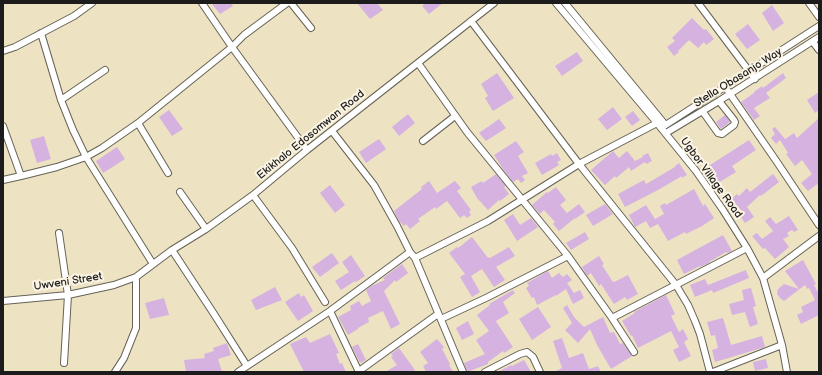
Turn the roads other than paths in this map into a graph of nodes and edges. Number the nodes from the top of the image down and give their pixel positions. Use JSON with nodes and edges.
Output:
{"nodes":[{"id":1,"x":92,"y":3,"type":"edge"},
{"id":2,"x":202,"y":3,"type":"edge"},
{"id":3,"x":287,"y":3,"type":"edge"},
{"id":4,"x":291,"y":3,"type":"edge"},
{"id":5,"x":494,"y":3,"type":"edge"},
{"id":6,"x":556,"y":3,"type":"edge"},
{"id":7,"x":565,"y":3,"type":"edge"},
{"id":8,"x":698,"y":3,"type":"edge"},
{"id":9,"x":809,"y":3,"type":"edge"},
{"id":10,"x":819,"y":17,"type":"edge"},
{"id":11,"x":470,"y":21,"type":"junction"},
{"id":12,"x":819,"y":26,"type":"edge"},
{"id":13,"x":311,"y":28,"type":"dead end"},
{"id":14,"x":41,"y":34,"type":"junction"},
{"id":15,"x":819,"y":37,"type":"edge"},
{"id":16,"x":813,"y":42,"type":"junction"},
{"id":17,"x":232,"y":47,"type":"junction"},
{"id":18,"x":819,"y":50,"type":"edge"},
{"id":19,"x":3,"y":51,"type":"edge"},
{"id":20,"x":418,"y":63,"type":"junction"},
{"id":21,"x":105,"y":70,"type":"dead end"},
{"id":22,"x":749,"y":72,"type":"junction"},
{"id":23,"x":754,"y":79,"type":"junction"},
{"id":24,"x":725,"y":87,"type":"junction"},
{"id":25,"x":730,"y":94,"type":"junction"},
{"id":26,"x":61,"y":100,"type":"junction"},
{"id":27,"x":720,"y":101,"type":"junction"},
{"id":28,"x":703,"y":112,"type":"junction"},
{"id":29,"x":455,"y":116,"type":"junction"},
{"id":30,"x":138,"y":123,"type":"junction"},
{"id":31,"x":661,"y":124,"type":"junction"},
{"id":32,"x":3,"y":126,"type":"edge"},
{"id":33,"x":332,"y":131,"type":"junction"},
{"id":34,"x":668,"y":132,"type":"junction"},
{"id":35,"x":423,"y":141,"type":"dead end"},
{"id":36,"x":307,"y":150,"type":"junction"},
{"id":37,"x":86,"y":157,"type":"junction"},
{"id":38,"x":578,"y":164,"type":"junction"},
{"id":39,"x":168,"y":173,"type":"dead end"},
{"id":40,"x":21,"y":176,"type":"junction"},
{"id":41,"x":3,"y":180,"type":"edge"},
{"id":42,"x":180,"y":192,"type":"dead end"},
{"id":43,"x":253,"y":195,"type":"junction"},
{"id":44,"x":521,"y":199,"type":"junction"},
{"id":45,"x":819,"y":225,"type":"edge"},
{"id":46,"x":206,"y":229,"type":"junction"},
{"id":47,"x":59,"y":233,"type":"dead end"},
{"id":48,"x":819,"y":237,"type":"edge"},
{"id":49,"x":747,"y":248,"type":"junction"},
{"id":50,"x":172,"y":250,"type":"junction"},
{"id":51,"x":410,"y":252,"type":"junction"},
{"id":52,"x":568,"y":256,"type":"junction"},
{"id":53,"x":415,"y":258,"type":"junction"},
{"id":54,"x":153,"y":264,"type":"junction"},
{"id":55,"x":136,"y":277,"type":"junction"},
{"id":56,"x":763,"y":278,"type":"junction"},
{"id":57,"x":676,"y":285,"type":"junction"},
{"id":58,"x":68,"y":295,"type":"junction"},
{"id":59,"x":3,"y":301,"type":"edge"},
{"id":60,"x":325,"y":302,"type":"dead end"},
{"id":61,"x":330,"y":311,"type":"junction"},
{"id":62,"x":440,"y":317,"type":"junction"},
{"id":63,"x":612,"y":318,"type":"junction"},
{"id":64,"x":782,"y":345,"type":"junction"},
{"id":65,"x":634,"y":352,"type":"dead end"},
{"id":66,"x":64,"y":363,"type":"dead end"},
{"id":67,"x":247,"y":366,"type":"junction"},
{"id":68,"x":115,"y":372,"type":"edge"},
{"id":69,"x":238,"y":372,"type":"edge"},
{"id":70,"x":359,"y":372,"type":"edge"},
{"id":71,"x":463,"y":372,"type":"edge"},
{"id":72,"x":485,"y":372,"type":"edge"},
{"id":73,"x":540,"y":372,"type":"edge"},
{"id":74,"x":712,"y":372,"type":"edge"},
{"id":75,"x":787,"y":372,"type":"edge"}],
"edges":[{"from":1,"to":14,"type":"street"},
{"from":2,"to":17,"type":"street"},
{"from":3,"to":17,"type":"street"},
{"from":4,"to":13,"type":"street"},
{"from":5,"to":11,"type":"street","name":"Ekikhalo Edosomwan Road"},
{"from":6,"to":31,"type":"street","name":"Ugbor Village Road"},
{"from":7,"to":31,"type":"street","name":"Ugbor Village Road"},
{"from":8,"to":22,"type":"street"},
{"from":9,"to":10,"type":"street"},
{"from":11,"to":20,"type":"street","name":"Ekikhalo Edosomwan Road"},
{"from":11,"to":38,"type":"street"},
{"from":12,"to":22,"type":"street"},
{"from":14,"to":19,"type":"street"},
{"from":14,"to":26,"type":"street"},
{"from":15,"to":16,"type":"street","name":"Stella Obasanjo Way"},
{"from":16,"to":18,"type":"street"},
{"from":16,"to":23,"type":"street","name":"Stella Obasanjo Way"},
{"from":17,"to":30,"type":"street"},
{"from":17,"to":36,"type":"street"},
{"from":20,"to":29,"type":"street"},
{"from":20,"to":33,"type":"street","name":"Ekikhalo Edosomwan Road"},
{"from":21,"to":26,"type":"street"},
{"from":22,"to":23,"type":"street"},
{"from":22,"to":24,"type":"street"},
{"from":23,"to":25,"type":"street","name":"Stella Obasanjo Way"},
{"from":24,"to":25,"type":"street"},
{"from":24,"to":31,"type":"street"},
{"from":25,"to":27,"type":"street","name":"Stella Obasanjo Way"},
{"from":25,"to":45,"type":"street"},
{"from":26,"to":37,"type":"street"},
{"from":27,"to":28,"type":"street","name":"Stella Obasanjo Way"},
{"from":27,"to":28,"type":"street"},
{"from":28,"to":34,"type":"street","name":"Stella Obasanjo Way"},
{"from":29,"to":35,"type":"street"},
{"from":29,"to":44,"type":"street"},
{"from":30,"to":37,"type":"street"},
{"from":30,"to":39,"type":"street"},
{"from":31,"to":34,"type":"street","name":"Ugbor Village Road"},
{"from":31,"to":38,"type":"street"},
{"from":32,"to":40,"type":"street"},
{"from":33,"to":36,"type":"street","name":"Ekikhalo Edosomwan Road"},
{"from":33,"to":51,"type":"street"},
{"from":34,"to":49,"type":"street","name":"Ugbor Village Road"},
{"from":36,"to":43,"type":"street","name":"Ekikhalo Edosomwan Road"},
{"from":37,"to":40,"type":"street"},
{"from":37,"to":54,"type":"street"},
{"from":38,"to":44,"type":"street"},
{"from":38,"to":57,"type":"street"},
{"from":40,"to":41,"type":"street"},
{"from":42,"to":46,"type":"street"},
{"from":43,"to":46,"type":"street","name":"Ekikhalo Edosomwan Road"},
{"from":43,"to":60,"type":"street"},
{"from":44,"to":52,"type":"street"},
{"from":44,"to":53,"type":"street"},
{"from":46,"to":50,"type":"street","name":"Ekikhalo Edosomwan Road"},
{"from":47,"to":58,"type":"street"},
{"from":48,"to":56,"type":"street"},
{"from":49,"to":56,"type":"street","name":"Ugbor Village Road"},
{"from":49,"to":57,"type":"street"},
{"from":50,"to":54,"type":"street","name":"Ekikhalo Edosomwan Road"},
{"from":50,"to":67,"type":"street"},
{"from":51,"to":53,"type":"street"},
{"from":51,"to":61,"type":"street"},
{"from":52,"to":62,"type":"street"},
{"from":52,"to":63,"type":"street"},
{"from":53,"to":62,"type":"street"},
{"from":54,"to":55,"type":"street","name":"Ekikhalo Edosomwan Road"},
{"from":55,"to":58,"type":"street","name":"Uwveni Street"},
{"from":55,"to":68,"type":"street"},
{"from":56,"to":64,"type":"street","name":"Ugbor Village Road"},
{"from":57,"to":63,"type":"street"},
{"from":57,"to":74,"type":"street"},
{"from":58,"to":59,"type":"street","name":"Uwveni Street"},
{"from":58,"to":66,"type":"street"},
{"from":61,"to":67,"type":"street"},
{"from":61,"to":70,"type":"street"},
{"from":62,"to":70,"type":"street"},
{"from":62,"to":71,"type":"street"},
{"from":63,"to":65,"type":"street"},
{"from":64,"to":74,"type":"street"},
{"from":64,"to":75,"type":"street","name":"Ugbor Village Road"},
{"from":67,"to":69,"type":"street"},
{"from":72,"to":73,"type":"street"}]}
